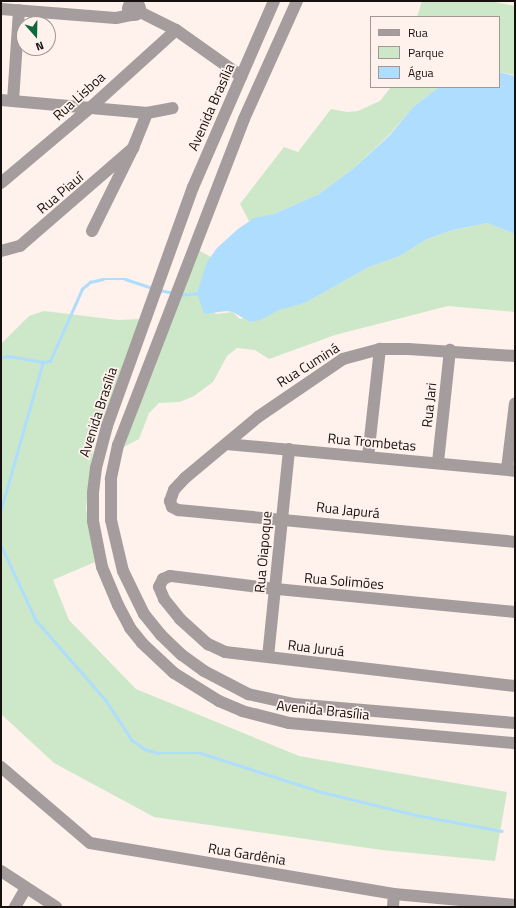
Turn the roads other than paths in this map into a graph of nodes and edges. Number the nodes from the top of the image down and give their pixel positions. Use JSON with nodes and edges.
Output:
{"nodes":[{"id":1,"x":274,"y":1,"type":"edge"},
{"id":2,"x":297,"y":1,"type":"edge"},
{"id":3,"x":134,"y":6,"type":"edge"},
{"id":4,"x":1,"y":9,"type":"edge"},
{"id":5,"x":19,"y":10,"type":"junction"},
{"id":6,"x":176,"y":30,"type":"junction"},
{"id":7,"x":241,"y":76,"type":"junction"},
{"id":8,"x":1,"y":100,"type":"edge"},
{"id":9,"x":13,"y":101,"type":"junction"},
{"id":10,"x":90,"y":108,"type":"junction"},
{"id":11,"x":173,"y":108,"type":"dead end"},
{"id":12,"x":147,"y":113,"type":"junction"},
{"id":13,"x":133,"y":148,"type":"junction"},
{"id":14,"x":1,"y":183,"type":"edge"},
{"id":15,"x":92,"y":231,"type":"dead end"},
{"id":16,"x":1,"y":251,"type":"edge"},
{"id":17,"x":380,"y":349,"type":"junction"},
{"id":18,"x":450,"y":350,"type":"junction"},
{"id":19,"x":515,"y":356,"type":"edge"},
{"id":20,"x":515,"y":403,"type":"edge"},
{"id":21,"x":226,"y":444,"type":"junction"},
{"id":22,"x":289,"y":450,"type":"junction"},
{"id":23,"x":368,"y":457,"type":"junction"},
{"id":24,"x":438,"y":462,"type":"junction"},
{"id":25,"x":511,"y":470,"type":"edge"},
{"id":26,"x":178,"y":510,"type":"joint"},
{"id":27,"x":281,"y":519,"type":"junction"},
{"id":28,"x":515,"y":542,"type":"edge"},
{"id":29,"x":170,"y":576,"type":"joint"},
{"id":30,"x":275,"y":589,"type":"junction"},
{"id":31,"x":515,"y":612,"type":"edge"},
{"id":32,"x":268,"y":657,"type":"junction"},
{"id":33,"x":515,"y":686,"type":"edge"},
{"id":34,"x":515,"y":723,"type":"edge"},
{"id":35,"x":515,"y":743,"type":"edge"},
{"id":36,"x":1,"y":767,"type":"edge"},
{"id":37,"x":1,"y":870,"type":"edge"},
{"id":38,"x":26,"y":888,"type":"junction"},
{"id":39,"x":394,"y":894,"type":"junction"},
{"id":40,"x":51,"y":906,"type":"edge"},
{"id":41,"x":515,"y":906,"type":"edge"},
{"id":42,"x":15,"y":907,"type":"edge"},
{"id":43,"x":393,"y":907,"type":"edge"}],
"edges":[{"from":1,"to":7,"type":"street","name":"Avenida Brasília"},
{"from":2,"to":34,"type":"street","name":"Avenida Brasília"},
{"from":3,"to":5,"type":"street"},
{"from":3,"to":6,"type":"street"},
{"from":4,"to":5,"type":"street"},
{"from":5,"to":9,"type":"street"},
{"from":6,"to":7,"type":"street"},
{"from":6,"to":10,"type":"street","name":"Rua Lisboa"},
{"from":7,"to":35,"type":"street","name":"Avenida Brasília"},
{"from":8,"to":9,"type":"street"},
{"from":9,"to":10,"type":"street"},
{"from":10,"to":12,"type":"street"},
{"from":10,"to":14,"type":"street","name":"Rua Lisboa"},
{"from":11,"to":12,"type":"street"},
{"from":12,"to":13,"type":"street"},
{"from":13,"to":15,"type":"street"},
{"from":13,"to":16,"type":"street","name":"Rua Piauí"},
{"from":17,"to":18,"type":"street","name":"Rua Cuminá"},
{"from":17,"to":21,"type":"street","name":"Rua Cuminá"},
{"from":17,"to":23,"type":"street"},
{"from":18,"to":19,"type":"street","name":"Rua Cuminá"},
{"from":18,"to":24,"type":"street","name":"Rua Jari"},
{"from":20,"to":25,"type":"street"},
{"from":21,"to":22,"type":"street","name":"Rua Trombetas"},
{"from":21,"to":26,"type":"street","name":"Rua Cuminá"},
{"from":22,"to":23,"type":"street","name":"Rua Trombetas"},
{"from":22,"to":27,"type":"street","name":"Rua Oiapoque"},
{"from":23,"to":24,"type":"street","name":"Rua Trombetas"},
{"from":24,"to":25,"type":"street","name":"Rua Trombetas"},
{"from":26,"to":27,"type":"street","name":"Rua Japurá"},
{"from":27,"to":28,"type":"street","name":"Rua Japurá"},
{"from":27,"to":30,"type":"street","name":"Rua Oiapoque"},
{"from":29,"to":30,"type":"street","name":"Rua Solimões"},
{"from":29,"to":32,"type":"street","name":"Rua Juruá"},
{"from":30,"to":31,"type":"street","name":"Rua Solimões"},
{"from":30,"to":32,"type":"street","name":"Rua Oiapoque"},
{"from":32,"to":33,"type":"street","name":"Rua Juruá"},
{"from":36,"to":39,"type":"street","name":"Rua Gardênia"},
{"from":37,"to":38,"type":"street"},
{"from":38,"to":40,"type":"street"},
{"from":38,"to":42,"type":"street"},
{"from":39,"to":41,"type":"street","name":"Rua Gardênia"},
{"from":39,"to":43,"type":"street"}]}
